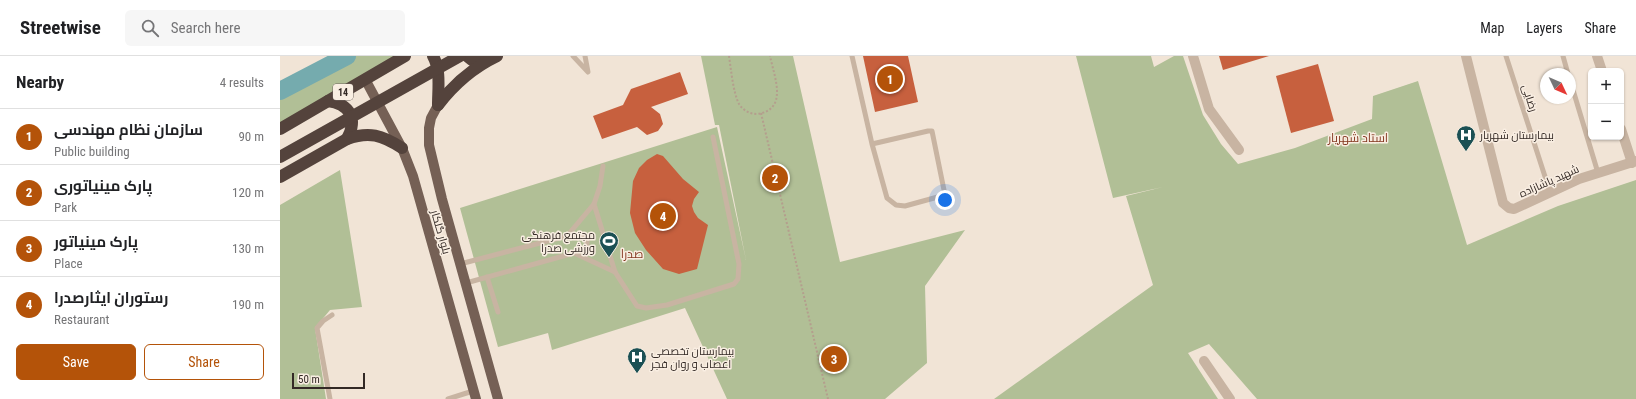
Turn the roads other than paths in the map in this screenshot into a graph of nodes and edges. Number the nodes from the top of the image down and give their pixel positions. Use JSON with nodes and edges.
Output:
{"nodes":[{"id":1,"x":405,"y":56,"type":"edge"},
{"id":2,"x":433,"y":56,"type":"edge"},
{"id":3,"x":460,"y":56,"type":"edge"},
{"id":4,"x":466,"y":56,"type":"edge"},
{"id":5,"x":497,"y":56,"type":"edge"},
{"id":6,"x":573,"y":56,"type":"edge"},
{"id":7,"x":585,"y":56,"type":"edge"},
{"id":8,"x":852,"y":56,"type":"edge"},
{"id":9,"x":1193,"y":56,"type":"edge"},
{"id":10,"x":1466,"y":56,"type":"edge"},
{"id":11,"x":1506,"y":56,"type":"edge"},
{"id":12,"x":1562,"y":56,"type":"edge"},
{"id":13,"x":1597,"y":56,"type":"edge"},
{"id":14,"x":484,"y":62,"type":"junction"},
{"id":15,"x":1566,"y":68,"type":"edge"},
{"id":16,"x":1601,"y":68,"type":"edge"},
{"id":17,"x":365,"y":79,"type":"junction"},
{"id":18,"x":1576,"y":100,"type":"edge"},
{"id":19,"x":328,"y":101,"type":"junction"},
{"id":20,"x":438,"y":105,"type":"junction"},
{"id":21,"x":280,"y":129,"type":"edge"},
{"id":22,"x":713,"y":137,"type":"dead end"},
{"id":23,"x":1624,"y":137,"type":"edge"},
{"id":24,"x":347,"y":139,"type":"junction"},
{"id":25,"x":872,"y":144,"type":"junction"},
{"id":26,"x":402,"y":148,"type":"junction"},
{"id":27,"x":1239,"y":150,"type":"dead end"},
{"id":28,"x":280,"y":157,"type":"edge"},
{"id":29,"x":1634,"y":162,"type":"edge"},
{"id":30,"x":604,"y":166,"type":"dead end"},
{"id":31,"x":1598,"y":173,"type":"junction"},
{"id":32,"x":280,"y":176,"type":"edge"},
{"id":33,"x":1550,"y":192,"type":"junction"},
{"id":34,"x":594,"y":204,"type":"junction"},
{"id":35,"x":567,"y":236,"type":"junction"},
{"id":36,"x":574,"y":253,"type":"junction"},
{"id":37,"x":460,"y":264,"type":"junction"},
{"id":38,"x":615,"y":272,"type":"junction"},
{"id":39,"x":487,"y":277,"type":"junction"},
{"id":40,"x":466,"y":284,"type":"junction"},
{"id":41,"x":498,"y":312,"type":"dead end"},
{"id":42,"x":332,"y":316,"type":"dead end"},
{"id":43,"x":1204,"y":361,"type":"dead end"},
{"id":44,"x":475,"y":395,"type":"edge"},
{"id":45,"x":330,"y":399,"type":"edge"},
{"id":46,"x":448,"y":399,"type":"edge"},
{"id":47,"x":498,"y":399,"type":"edge"},
{"id":48,"x":1230,"y":399,"type":"edge"}],
"edges":[{"from":1,"to":17,"type":"highway","number":"14"},
{"from":2,"to":20,"type":"highway"},
{"from":3,"to":28,"type":"highway","bridge":true},
{"from":4,"to":14,"type":"highway"},
{"from":5,"to":14,"type":"highway"},
{"from":6,"to":7,"type":"lane"},
{"from":8,"to":25,"type":"lane"},
{"from":9,"to":27,"type":"street"},
{"from":10,"to":33,"type":"street","name":"شهید پاشازاده"},
{"from":11,"to":33,"type":"lane","name":"رضایی"},
{"from":12,"to":15,"type":"lane"},
{"from":13,"to":16,"type":"street"},
{"from":14,"to":20,"type":"highway"},
{"from":17,"to":19,"type":"highway","number":"14"},
{"from":17,"to":26,"type":"main road","name":"بلوار گلکار"},
{"from":18,"to":31,"type":"lane"},
{"from":19,"to":21,"type":"highway","number":"14"},
{"from":19,"to":24,"type":"highway"},
{"from":20,"to":37,"type":"main road","name":"بلوار گلکار"},
{"from":22,"to":38,"type":"lane"},
{"from":23,"to":29,"type":"street"},
{"from":24,"to":26,"type":"highway"},
{"from":24,"to":32,"type":"highway"},
{"from":25,"to":25,"type":"lane"},
{"from":26,"to":44,"type":"main road","name":"بلوار گلکار"},
{"from":29,"to":31,"type":"street","name":"شهید پاشازاده"},
{"from":30,"to":34,"type":"lane"},
{"from":31,"to":33,"type":"street","name":"شهید پاشازاده"},
{"from":34,"to":35,"type":"lane"},
{"from":34,"to":38,"type":"lane"},
{"from":35,"to":36,"type":"lane"},
{"from":35,"to":37,"type":"lane"},
{"from":36,"to":38,"type":"lane"},
{"from":36,"to":39,"type":"lane"},
{"from":37,"to":40,"type":"main road","name":"بلوار گلکار"},
{"from":39,"to":40,"type":"lane"},
{"from":39,"to":41,"type":"lane"},
{"from":40,"to":47,"type":"main road","name":"بلوار گلکار"},
{"from":42,"to":45,"type":"lane"},
{"from":43,"to":48,"type":"street"},
{"from":44,"to":46,"type":"lane"}]}
